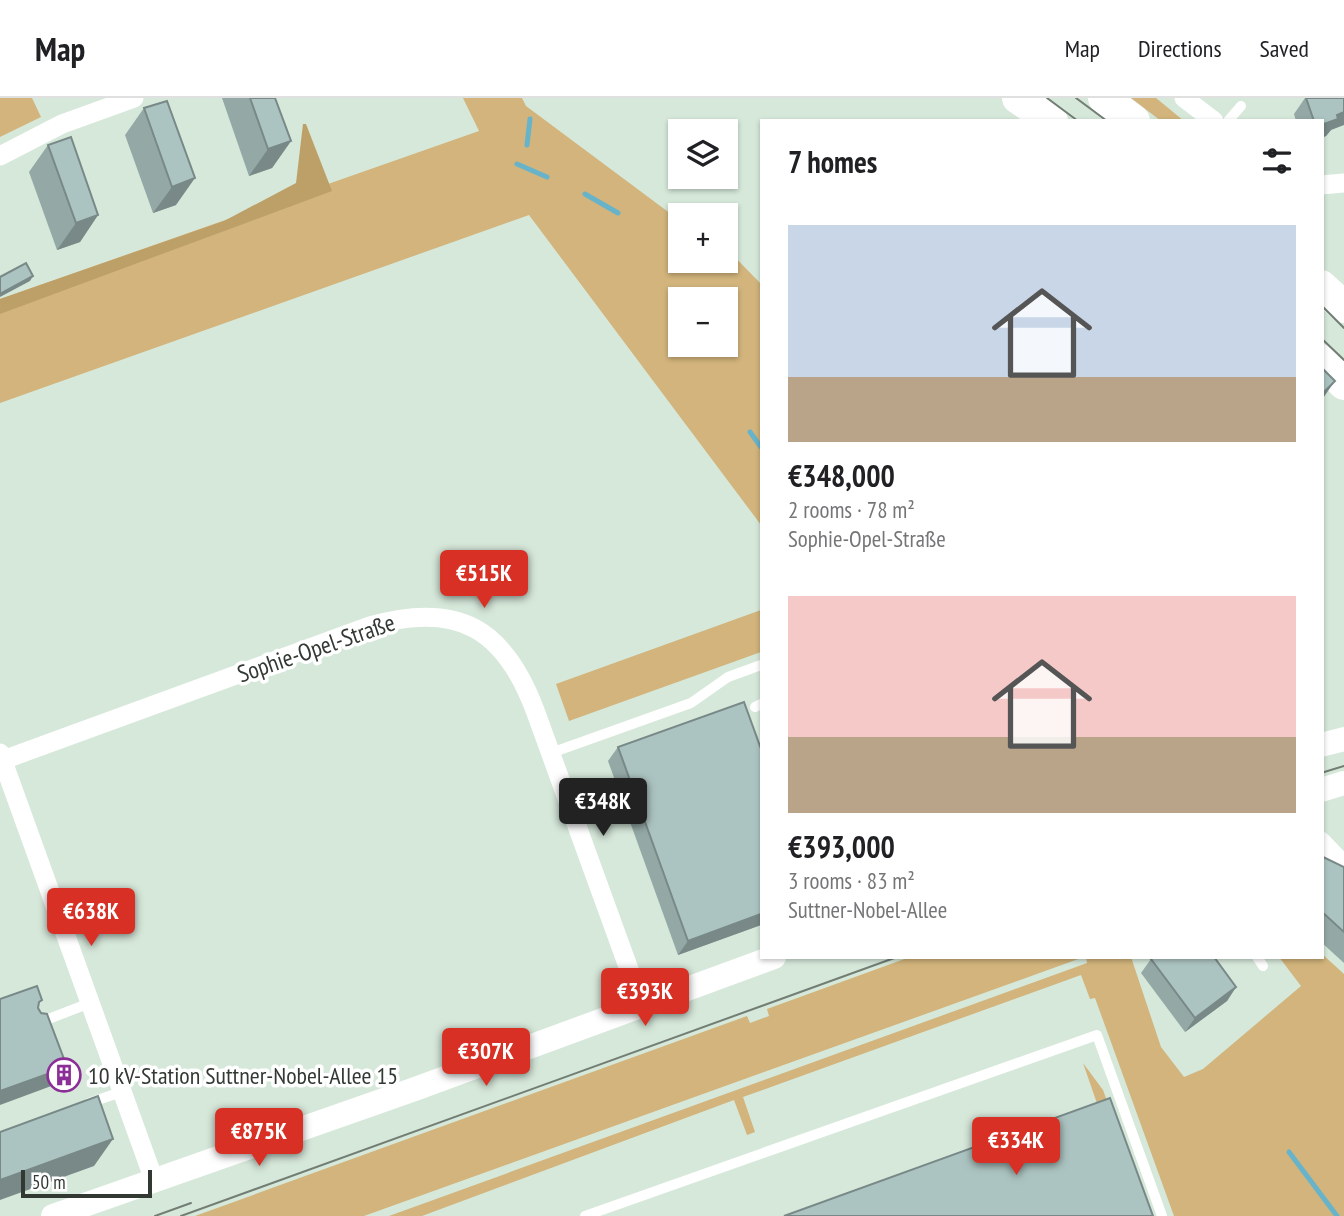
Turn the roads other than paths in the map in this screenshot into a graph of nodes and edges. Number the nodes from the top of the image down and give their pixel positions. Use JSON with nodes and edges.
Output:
{"nodes":[{"id":1,"x":134,"y":98,"type":"edge"},
{"id":2,"x":1018,"y":98,"type":"edge"},
{"id":3,"x":1104,"y":98,"type":"edge"},
{"id":4,"x":1184,"y":98,"type":"edge"},
{"id":5,"x":1241,"y":106,"type":"dead end"},
{"id":6,"x":1049,"y":119,"type":"edge"},
{"id":7,"x":1131,"y":119,"type":"edge"},
{"id":8,"x":1211,"y":119,"type":"edge"},
{"id":9,"x":1230,"y":119,"type":"edge"},
{"id":10,"x":0,"y":156,"type":"edge"},
{"id":11,"x":1344,"y":183,"type":"edge"},
{"id":12,"x":1324,"y":184,"type":"edge"},
{"id":13,"x":1324,"y":289,"type":"edge"},
{"id":14,"x":1344,"y":307,"type":"edge"},
{"id":15,"x":1324,"y":363,"type":"edge"},
{"id":16,"x":1344,"y":384,"type":"edge"},
{"id":17,"x":760,"y":665,"type":"edge"},
{"id":18,"x":1344,"y":739,"type":"edge"},
{"id":19,"x":1324,"y":744,"type":"edge"},
{"id":20,"x":551,"y":752,"type":"junction"},
{"id":21,"x":1,"y":758,"type":"edge"},
{"id":22,"x":1344,"y":783,"type":"edge"},
{"id":23,"x":1324,"y":789,"type":"edge"},
{"id":24,"x":1324,"y":845,"type":"edge"},
{"id":25,"x":1344,"y":865,"type":"edge"},
{"id":26,"x":768,"y":959,"type":"edge"},
{"id":27,"x":90,"y":1003,"type":"junction"},
{"id":28,"x":642,"y":1005,"type":"junction"},
{"id":29,"x":32,"y":1025,"type":"edge"},
{"id":30,"x":121,"y":1091,"type":"junction"},
{"id":31,"x":78,"y":1107,"type":"edge"},
{"id":32,"x":154,"y":1180,"type":"junction"},
{"id":33,"x":54,"y":1216,"type":"edge"},
{"id":34,"x":585,"y":1216,"type":"edge"},
{"id":35,"x":1162,"y":1216,"type":"edge"}],
"edges":[{"from":1,"to":10,"type":"street"},
{"from":2,"to":6,"type":"main road"},
{"from":3,"to":7,"type":"main road"},
{"from":4,"to":8,"type":"street"},
{"from":5,"to":9,"type":"lane"},
{"from":11,"to":12,"type":"street"},
{"from":13,"to":14,"type":"main road"},
{"from":15,"to":16,"type":"main road"},
{"from":17,"to":20,"type":"lane"},
{"from":18,"to":19,"type":"street"},
{"from":20,"to":21,"type":"street","name":"Sophie-Opel-Straße"},
{"from":20,"to":28,"type":"street","name":"Sophie-Opel-Straße"},
{"from":21,"to":27,"type":"street","name":"Sophie-Opel-Straße"},
{"from":22,"to":23,"type":"street"},
{"from":24,"to":25,"type":"street"},
{"from":26,"to":28,"type":"street"},
{"from":27,"to":29,"type":"lane"},
{"from":27,"to":30,"type":"street","name":"Sophie-Opel-Straße"},
{"from":28,"to":32,"type":"street"},
{"from":30,"to":31,"type":"lane"},
{"from":30,"to":32,"type":"street","name":"Sophie-Opel-Straße"},
{"from":32,"to":33,"type":"street"},
{"from":34,"to":35,"type":"lane"}]}
